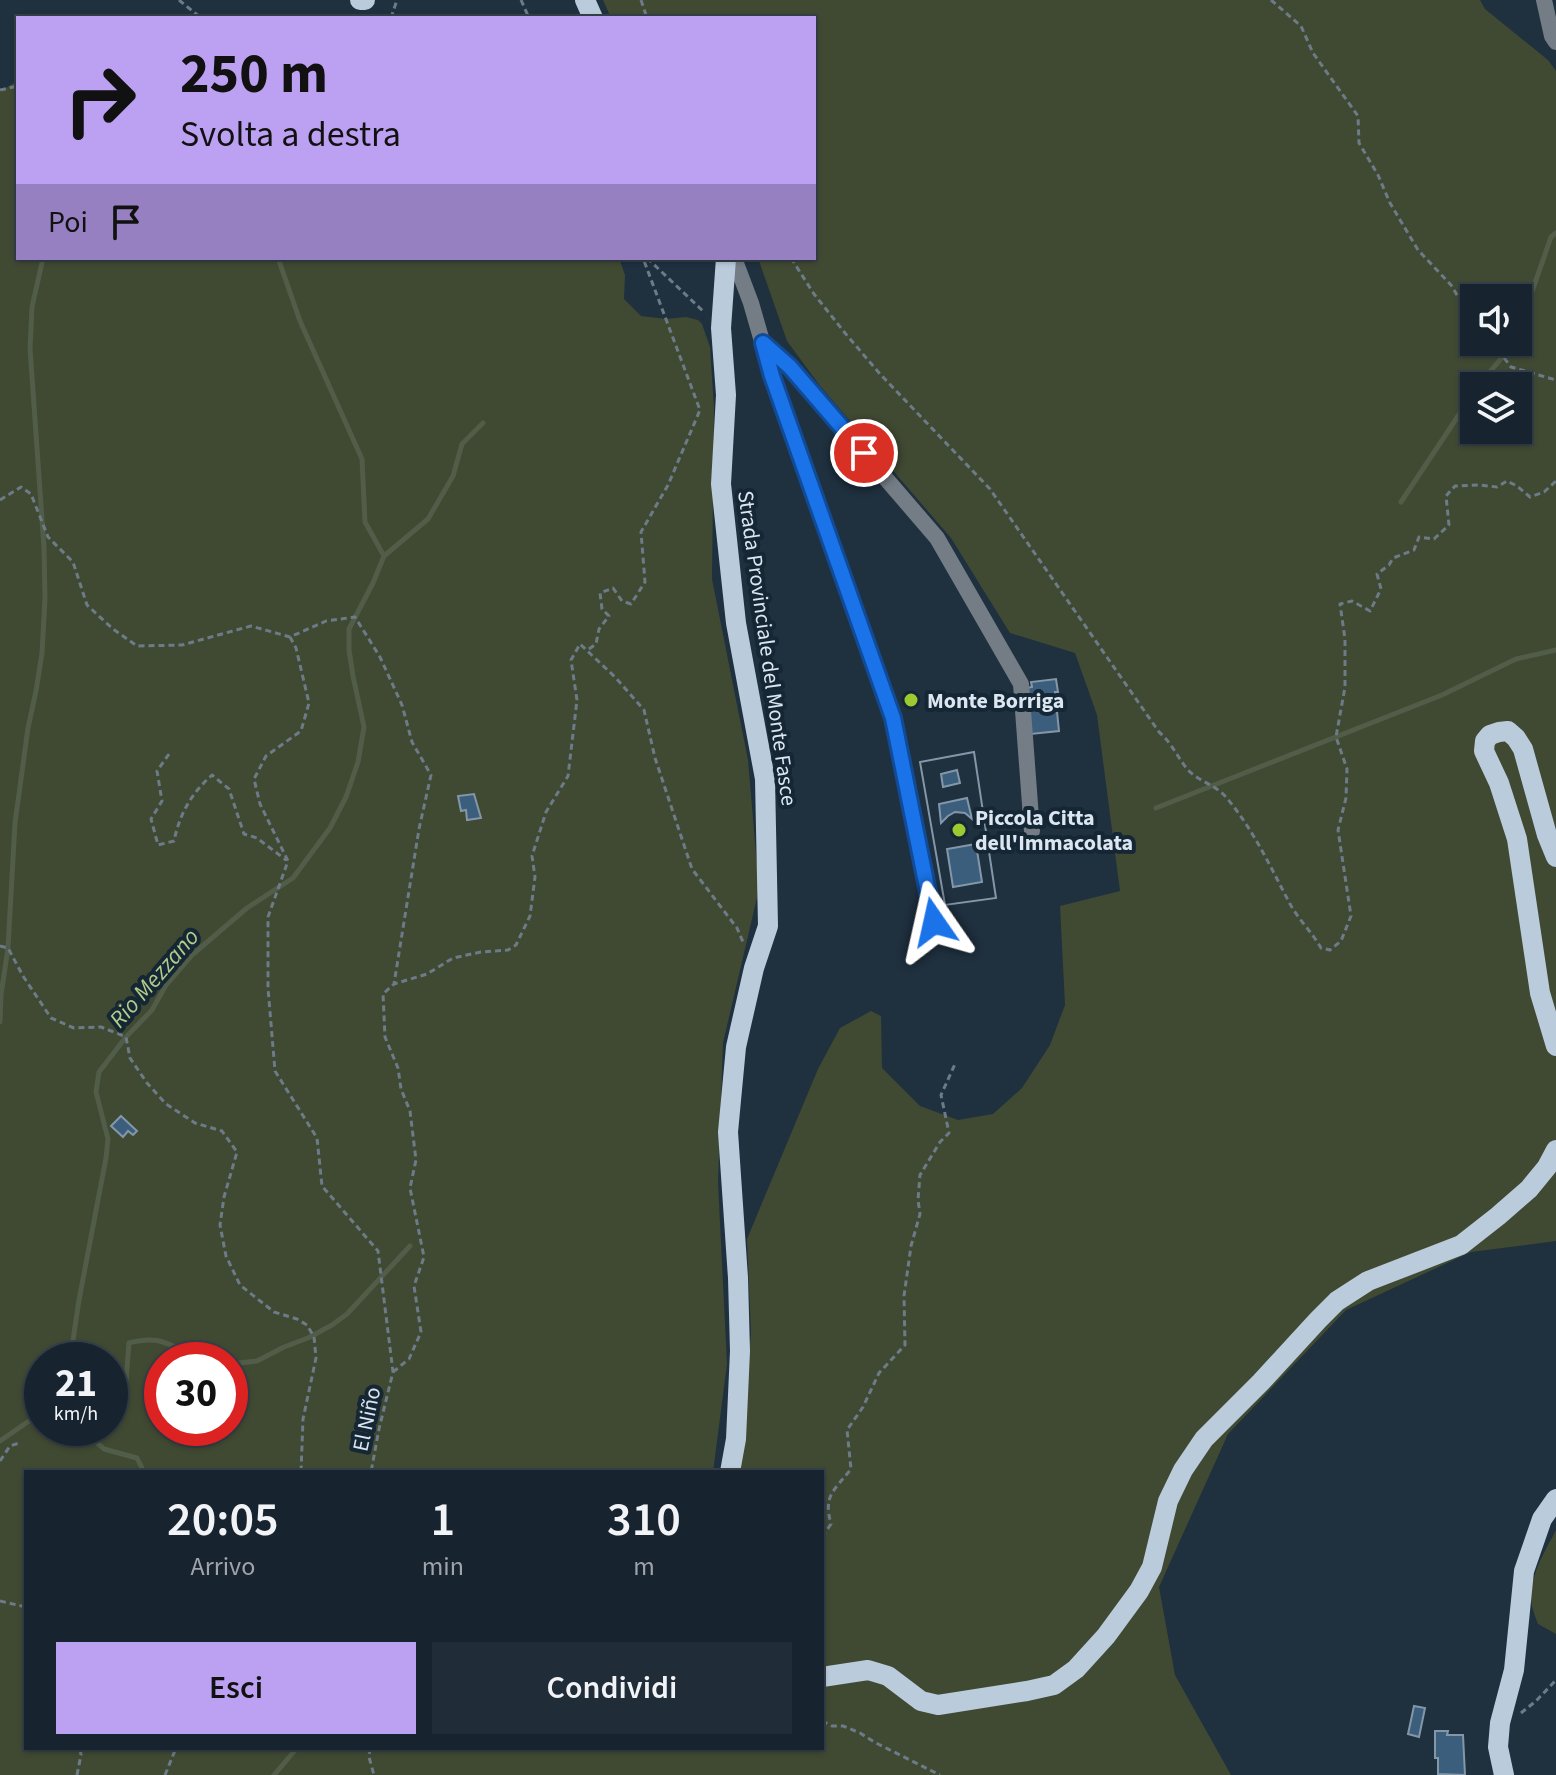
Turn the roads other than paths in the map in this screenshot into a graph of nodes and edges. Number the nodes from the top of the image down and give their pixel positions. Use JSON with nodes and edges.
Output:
{"nodes":[{"id":1,"x":1544,"y":0,"type":"edge"},
{"id":2,"x":1556,"y":42,"type":"edge"},
{"id":3,"x":726,"y":260,"type":"edge"},
{"id":4,"x":735,"y":260,"type":"edge"},
{"id":5,"x":763,"y":343,"type":"junction"},
{"id":6,"x":1032,"y":831,"type":"dead end"},
{"id":7,"x":1556,"y":857,"type":"edge"},
{"id":8,"x":934,"y":922,"type":"dead end"},
{"id":9,"x":1556,"y":1046,"type":"edge"},
{"id":10,"x":1556,"y":1150,"type":"edge"},
{"id":11,"x":730,"y":1470,"type":"edge"},
{"id":12,"x":1556,"y":1499,"type":"edge"},
{"id":13,"x":824,"y":1677,"type":"edge"},
{"id":14,"x":1504,"y":1775,"type":"edge"}],
"edges":[{"from":1,"to":2,"type":"street"},
{"from":3,"to":11,"type":"main road","name":"Strada Provinciale del Monte Fasce"},
{"from":4,"to":5,"type":"street"},
{"from":5,"to":6,"type":"street"},
{"from":5,"to":8,"type":"street"},
{"from":7,"to":9,"type":"main road"},
{"from":10,"to":13,"type":"main road"},
{"from":12,"to":14,"type":"main road"}]}
